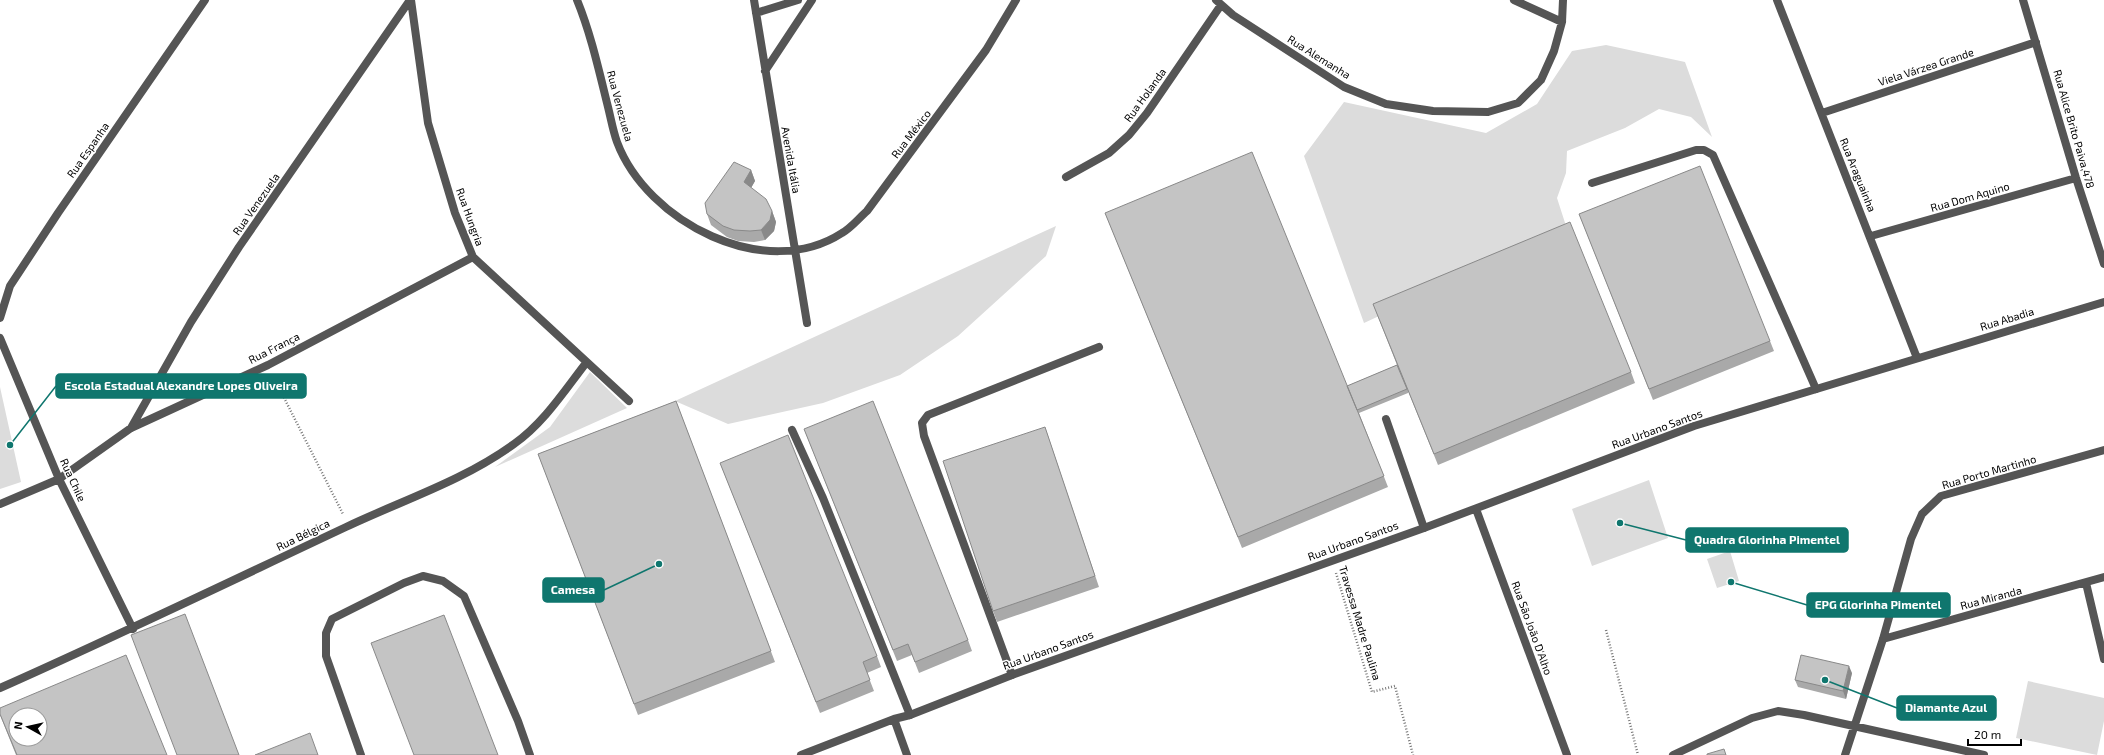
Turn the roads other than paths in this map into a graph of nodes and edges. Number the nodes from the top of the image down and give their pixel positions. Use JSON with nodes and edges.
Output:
{"nodes":[{"id":1,"x":205,"y":0,"type":"edge"},
{"id":2,"x":411,"y":0,"type":"edge"},
{"id":3,"x":577,"y":0,"type":"edge"},
{"id":4,"x":754,"y":0,"type":"edge"},
{"id":5,"x":798,"y":0,"type":"edge"},
{"id":6,"x":812,"y":0,"type":"edge"},
{"id":7,"x":1016,"y":0,"type":"edge"},
{"id":8,"x":1514,"y":0,"type":"edge"},
{"id":9,"x":1563,"y":0,"type":"edge"},
{"id":10,"x":1777,"y":0,"type":"edge"},
{"id":11,"x":2023,"y":0,"type":"edge"},
{"id":12,"x":1218,"y":2,"type":"edge"},
{"id":13,"x":756,"y":13,"type":"junction"},
{"id":14,"x":1562,"y":22,"type":"junction"},
{"id":15,"x":2036,"y":42,"type":"junction"},
{"id":16,"x":765,"y":71,"type":"junction"},
{"id":17,"x":1822,"y":113,"type":"junction"},
{"id":18,"x":1066,"y":177,"type":"dead end"},
{"id":19,"x":2076,"y":178,"type":"junction"},
{"id":20,"x":1592,"y":183,"type":"dead end"},
{"id":21,"x":1871,"y":236,"type":"junction"},
{"id":22,"x":796,"y":250,"type":"junction"},
{"id":23,"x":473,"y":257,"type":"junction"},
{"id":24,"x":2104,"y":264,"type":"edge"},
{"id":25,"x":2104,"y":302,"type":"edge"},
{"id":26,"x":0,"y":318,"type":"edge"},
{"id":27,"x":807,"y":323,"type":"dead end"},
{"id":28,"x":0,"y":338,"type":"edge"},
{"id":29,"x":1098,"y":347,"type":"dead end"},
{"id":30,"x":1917,"y":358,"type":"junction"},
{"id":31,"x":586,"y":363,"type":"junction"},
{"id":32,"x":1816,"y":389,"type":"junction"},
{"id":33,"x":629,"y":401,"type":"dead end"},
{"id":34,"x":1386,"y":418,"type":"dead end"},
{"id":35,"x":131,"y":428,"type":"junction"},
{"id":36,"x":792,"y":430,"type":"dead end"},
{"id":37,"x":2104,"y":450,"type":"edge"},
{"id":38,"x":59,"y":478,"type":"junction"},
{"id":39,"x":0,"y":504,"type":"edge"},
{"id":40,"x":1476,"y":509,"type":"junction"},
{"id":41,"x":1424,"y":528,"type":"junction"},
{"id":42,"x":2104,"y":577,"type":"edge"},
{"id":43,"x":2086,"y":583,"type":"junction"},
{"id":44,"x":134,"y":629,"type":"junction"},
{"id":45,"x":1883,"y":639,"type":"junction"},
{"id":46,"x":2104,"y":659,"type":"edge"},
{"id":47,"x":1012,"y":675,"type":"junction"},
{"id":48,"x":0,"y":688,"type":"edge"},
{"id":49,"x":910,"y":715,"type":"junction"},
{"id":50,"x":894,"y":718,"type":"junction"},
{"id":51,"x":1855,"y":726,"type":"junction"},
{"id":52,"x":361,"y":755,"type":"edge"},
{"id":53,"x":530,"y":755,"type":"edge"},
{"id":54,"x":801,"y":755,"type":"edge"},
{"id":55,"x":907,"y":755,"type":"edge"},
{"id":56,"x":1567,"y":755,"type":"edge"},
{"id":57,"x":1674,"y":755,"type":"edge"},
{"id":58,"x":1845,"y":755,"type":"edge"},
{"id":59,"x":1984,"y":755,"type":"edge"}],
"edges":[{"from":1,"to":26,"type":"street","name":"Rua Espanha"},
{"from":2,"to":23,"type":"street","name":"Rua Hungria"},
{"from":2,"to":35,"type":"street","name":"Rua Venezuela"},
{"from":3,"to":22,"type":"street","name":"Rua Venezuela"},
{"from":4,"to":13,"type":"street","name":"Avenida Itália"},
{"from":5,"to":13,"type":"street"},
{"from":6,"to":16,"type":"street"},
{"from":7,"to":22,"type":"street","name":"Rua México"},
{"from":8,"to":14,"type":"street"},
{"from":9,"to":14,"type":"street","name":"Rua Alemanha"},
{"from":10,"to":17,"type":"street","name":"Rua Araguainha"},
{"from":11,"to":15,"type":"street","name":"Rua Alice Brito Paiva,478"},
{"from":12,"to":14,"type":"street","name":"Rua Alemanha"},
{"from":12,"to":18,"type":"street","name":"Rua Holanda"},
{"from":13,"to":16,"type":"street","name":"Avenida Itália"},
{"from":15,"to":17,"type":"street","name":"Viela Várzea Grande"},
{"from":15,"to":19,"type":"street","name":"Rua Alice Brito Paiva,478"},
{"from":16,"to":22,"type":"street","name":"Avenida Itália"},
{"from":17,"to":21,"type":"street","name":"Rua Araguainha"},
{"from":19,"to":21,"type":"street","name":"Rua Dom Aquino"},
{"from":19,"to":24,"type":"street","name":"Rua Alice Brito Paiva,478"},
{"from":20,"to":32,"type":"street"},
{"from":21,"to":30,"type":"street","name":"Rua Araguainha"},
{"from":22,"to":27,"type":"street","name":"Avenida Itália"},
{"from":23,"to":31,"type":"street","name":"Rua Hungria"},
{"from":23,"to":35,"type":"street","name":"Rua França"},
{"from":25,"to":30,"type":"street","name":"Rua Abadia"},
{"from":28,"to":38,"type":"street","name":"Rua Chile"},
{"from":29,"to":47,"type":"street"},
{"from":30,"to":32,"type":"street","name":"Rua Urbano Santos"},
{"from":31,"to":33,"type":"street","name":"Rua Hungria"},
{"from":31,"to":44,"type":"street","name":"Rua Bélgica"},
{"from":32,"to":40,"type":"street","name":"Rua Urbano Santos"},
{"from":34,"to":41,"type":"street"},
{"from":35,"to":38,"type":"street","name":"Rua França"},
{"from":36,"to":49,"type":"street"},
{"from":37,"to":45,"type":"street","name":"Rua Porto Martinho"},
{"from":38,"to":39,"type":"street","name":"Rua França"},
{"from":38,"to":44,"type":"street","name":"Rua Chile"},
{"from":40,"to":41,"type":"street","name":"Rua Urbano Santos"},
{"from":40,"to":56,"type":"street","name":"Rua São João D'Alho"},
{"from":41,"to":47,"type":"street","name":"Rua Urbano Santos"},
{"from":42,"to":43,"type":"street","name":"Rua Miranda"},
{"from":43,"to":45,"type":"street","name":"Rua Miranda"},
{"from":43,"to":46,"type":"street"},
{"from":44,"to":48,"type":"street","name":"Rua Bélgica"},
{"from":45,"to":51,"type":"street","name":"Rua Porto Martinho"},
{"from":47,"to":49,"type":"street","name":"Rua Urbano Santos"},
{"from":49,"to":50,"type":"street","name":"Rua Urbano Santos"},
{"from":50,"to":54,"type":"street","name":"Rua Urbano Santos"},
{"from":50,"to":55,"type":"street"},
{"from":51,"to":57,"type":"street"},
{"from":51,"to":58,"type":"street","name":"Rua Porto Martinho"},
{"from":51,"to":59,"type":"street"},
{"from":52,"to":53,"type":"street"}]}
